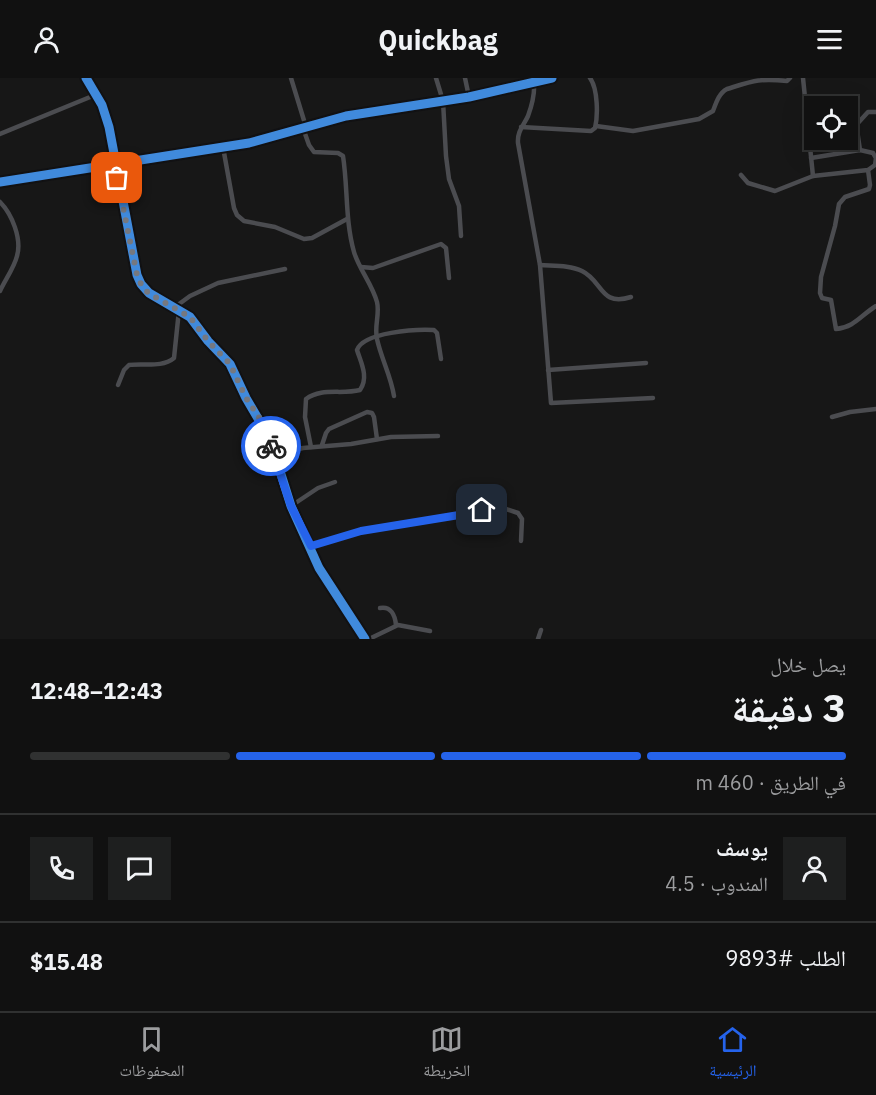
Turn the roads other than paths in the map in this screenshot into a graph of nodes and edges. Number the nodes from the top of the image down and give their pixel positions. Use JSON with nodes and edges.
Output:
{"nodes":[{"id":1,"x":86,"y":78,"type":"edge"},
{"id":2,"x":291,"y":78,"type":"edge"},
{"id":3,"x":436,"y":78,"type":"edge"},
{"id":4,"x":465,"y":78,"type":"edge"},
{"id":5,"x":552,"y":78,"type":"edge"},
{"id":6,"x":591,"y":78,"type":"edge"},
{"id":7,"x":790,"y":78,"type":"edge"},
{"id":8,"x":803,"y":78,"type":"edge"},
{"id":9,"x":534,"y":82,"type":"junction"},
{"id":10,"x":95,"y":94,"type":"junction"},
{"id":11,"x":805,"y":96,"type":"edge"},
{"id":12,"x":469,"y":97,"type":"junction"},
{"id":13,"x":443,"y":101,"type":"junction"},
{"id":14,"x":876,"y":112,"type":"edge"},
{"id":15,"x":858,"y":122,"type":"edge"},
{"id":16,"x":596,"y":126,"type":"junction"},
{"id":17,"x":305,"y":127,"type":"junction"},
{"id":18,"x":521,"y":127,"type":"junction"},
{"id":19,"x":0,"y":134,"type":"edge"},
{"id":20,"x":858,"y":136,"type":"edge"},
{"id":21,"x":223,"y":147,"type":"junction"},
{"id":22,"x":810,"y":150,"type":"edge"},
{"id":23,"x":860,"y":150,"type":"junction"},
{"id":24,"x":811,"y":158,"type":"junction"},
{"id":25,"x":114,"y":164,"type":"junction"},
{"id":26,"x":868,"y":170,"type":"junction"},
{"id":27,"x":741,"y":175,"type":"dead end"},
{"id":28,"x":813,"y":176,"type":"junction"},
{"id":29,"x":0,"y":182,"type":"edge"},
{"id":30,"x":0,"y":202,"type":"edge"},
{"id":31,"x":347,"y":219,"type":"junction"},
{"id":32,"x":461,"y":236,"type":"dead end"},
{"id":33,"x":540,"y":265,"type":"junction"},
{"id":34,"x":361,"y":267,"type":"junction"},
{"id":35,"x":285,"y":269,"type":"dead end"},
{"id":36,"x":449,"y":278,"type":"dead end"},
{"id":37,"x":0,"y":291,"type":"edge"},
{"id":38,"x":631,"y":297,"type":"dead end"},
{"id":39,"x":876,"y":306,"type":"edge"},
{"id":40,"x":177,"y":308,"type":"junction"},
{"id":41,"x":376,"y":337,"type":"junction"},
{"id":42,"x":441,"y":359,"type":"dead end"},
{"id":43,"x":646,"y":363,"type":"dead end"},
{"id":44,"x":548,"y":370,"type":"junction"},
{"id":45,"x":118,"y":386,"type":"dead end"},
{"id":46,"x":394,"y":396,"type":"dead end"},
{"id":47,"x":653,"y":398,"type":"dead end"},
{"id":48,"x":876,"y":409,"type":"edge"},
{"id":49,"x":832,"y":417,"type":"dead end"},
{"id":50,"x":438,"y":436,"type":"dead end"},
{"id":51,"x":377,"y":439,"type":"junction"},
{"id":52,"x":322,"y":446,"type":"junction"},
{"id":53,"x":311,"y":447,"type":"junction"},
{"id":54,"x":275,"y":455,"type":"junction"},
{"id":55,"x":335,"y":482,"type":"dead end"},
{"id":56,"x":291,"y":506,"type":"junction"},
{"id":57,"x":521,"y":541,"type":"dead end"},
{"id":58,"x":311,"y":546,"type":"junction"},
{"id":59,"x":380,"y":608,"type":"dead end"},
{"id":60,"x":396,"y":625,"type":"junction"},
{"id":61,"x":541,"y":630,"type":"dead end"},
{"id":62,"x":429,"y":632,"type":"dead end"},
{"id":63,"x":367,"y":639,"type":"edge"},
{"id":64,"x":538,"y":639,"type":"edge"}],
"edges":[{"from":1,"to":10,"type":"street"},
{"from":2,"to":17,"type":"street"},
{"from":3,"to":13,"type":"street"},
{"from":4,"to":12,"type":"street"},
{"from":5,"to":9,"type":"street"},
{"from":6,"to":16,"type":"street"},
{"from":7,"to":16,"type":"street"},
{"from":8,"to":11,"type":"street"},
{"from":9,"to":12,"type":"street"},
{"from":9,"to":18,"type":"street"},
{"from":10,"to":19,"type":"street"},
{"from":10,"to":25,"type":"street"},
{"from":12,"to":13,"type":"street"},
{"from":13,"to":17,"type":"street"},
{"from":13,"to":32,"type":"street"},
{"from":14,"to":15,"type":"street"},
{"from":16,"to":18,"type":"street"},
{"from":17,"to":21,"type":"street"},
{"from":17,"to":31,"type":"street"},
{"from":18,"to":33,"type":"street"},
{"from":20,"to":23,"type":"street"},
{"from":21,"to":25,"type":"street"},
{"from":21,"to":31,"type":"street"},
{"from":22,"to":24,"type":"street"},
{"from":23,"to":24,"type":"street"},
{"from":23,"to":26,"type":"street"},
{"from":24,"to":28,"type":"street"},
{"from":25,"to":29,"type":"street"},
{"from":25,"to":40,"type":"street"},
{"from":26,"to":28,"type":"street"},
{"from":26,"to":39,"type":"street"},
{"from":27,"to":28,"type":"street"},
{"from":30,"to":37,"type":"street"},
{"from":31,"to":34,"type":"street"},
{"from":33,"to":38,"type":"street"},
{"from":33,"to":44,"type":"street"},
{"from":34,"to":36,"type":"street"},
{"from":34,"to":41,"type":"street"},
{"from":35,"to":40,"type":"street"},
{"from":40,"to":45,"type":"street"},
{"from":40,"to":54,"type":"street"},
{"from":41,"to":42,"type":"street"},
{"from":41,"to":46,"type":"street"},
{"from":41,"to":53,"type":"street"},
{"from":43,"to":44,"type":"street"},
{"from":44,"to":47,"type":"street"},
{"from":48,"to":49,"type":"street"},
{"from":50,"to":51,"type":"street"},
{"from":51,"to":52,"type":"street"},
{"from":51,"to":52,"type":"street"},
{"from":52,"to":53,"type":"street"},
{"from":53,"to":54,"type":"street"},
{"from":54,"to":56,"type":"street"},
{"from":55,"to":56,"type":"street"},
{"from":56,"to":58,"type":"street"},
{"from":57,"to":58,"type":"street"},
{"from":58,"to":63,"type":"street"},
{"from":59,"to":60,"type":"street"},
{"from":60,"to":62,"type":"street"},
{"from":60,"to":63,"type":"street"},
{"from":61,"to":64,"type":"street"}]}
